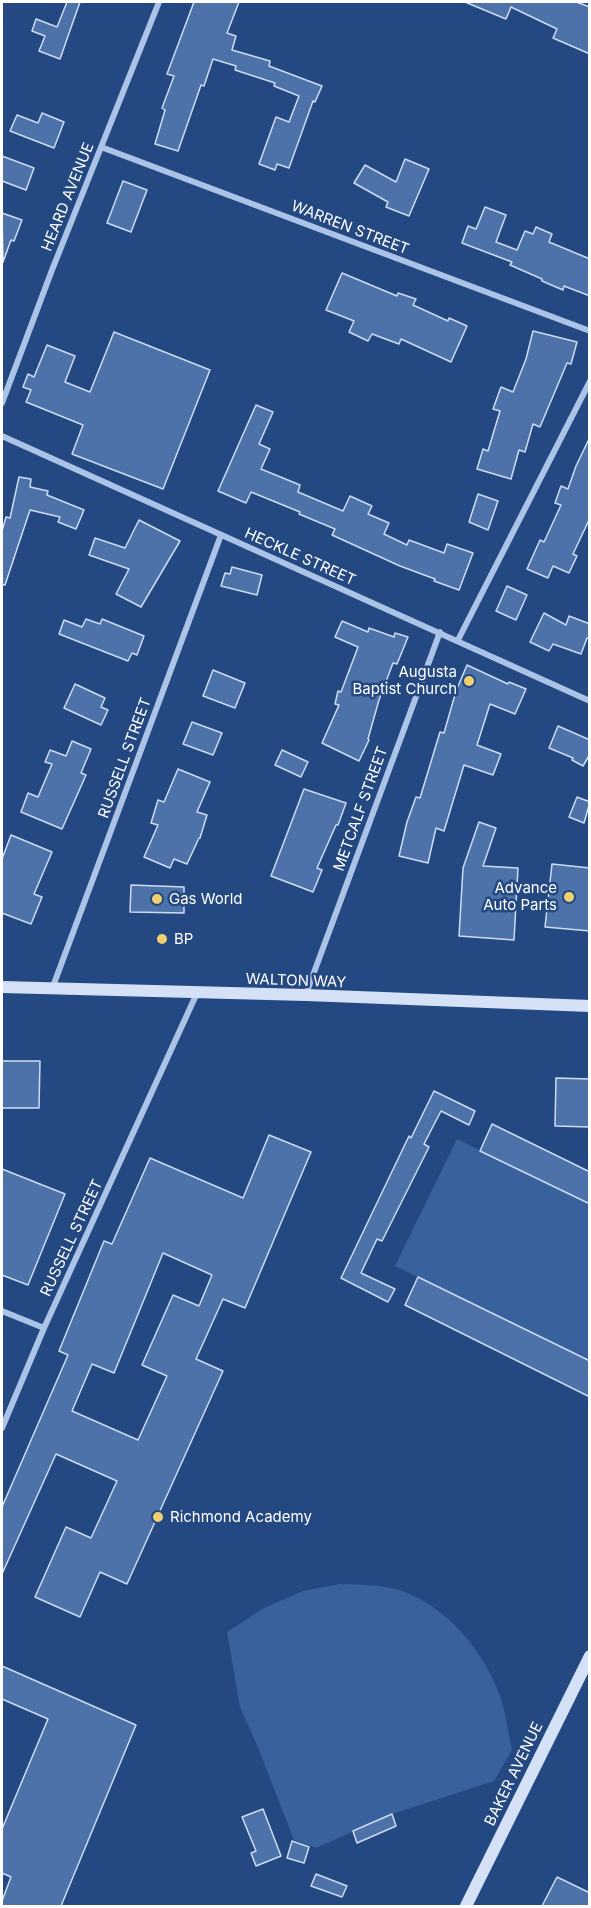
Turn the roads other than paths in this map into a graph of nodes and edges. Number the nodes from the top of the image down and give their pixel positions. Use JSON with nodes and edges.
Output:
{"nodes":[{"id":1,"x":159,"y":2,"type":"edge"},
{"id":2,"x":101,"y":147,"type":"junction"},
{"id":3,"x":590,"y":331,"type":"edge"},
{"id":4,"x":590,"y":381,"type":"edge"},
{"id":5,"x":2,"y":403,"type":"edge"},
{"id":6,"x":2,"y":436,"type":"edge"},
{"id":7,"x":221,"y":535,"type":"junction"},
{"id":8,"x":440,"y":632,"type":"junction"},
{"id":9,"x":458,"y":640,"type":"junction"},
{"id":10,"x":590,"y":700,"type":"edge"},
{"id":11,"x":2,"y":987,"type":"edge"},
{"id":12,"x":52,"y":989,"type":"junction"},
{"id":13,"x":197,"y":993,"type":"junction"},
{"id":14,"x":306,"y":996,"type":"junction"},
{"id":15,"x":590,"y":1006,"type":"edge"},
{"id":16,"x":2,"y":1311,"type":"edge"},
{"id":17,"x":44,"y":1328,"type":"junction"},
{"id":18,"x":2,"y":1428,"type":"edge"},
{"id":19,"x":590,"y":1656,"type":"edge"},
{"id":20,"x":466,"y":1906,"type":"edge"}],
"edges":[{"from":1,"to":2,"type":"street","name":"HEARD AVENUE"},
{"from":2,"to":3,"type":"street","name":"WARREN STREET"},
{"from":2,"to":5,"type":"street","name":"HEARD AVENUE"},
{"from":4,"to":9,"type":"street"},
{"from":6,"to":7,"type":"street","name":"HECKLE STREET"},
{"from":7,"to":8,"type":"street","name":"HECKLE STREET"},
{"from":7,"to":12,"type":"street","name":"RUSSELL STREET"},
{"from":8,"to":9,"type":"street","name":"HECKLE STREET"},
{"from":8,"to":14,"type":"street","name":"METCALF STREET"},
{"from":9,"to":10,"type":"street","name":"HECKLE STREET"},
{"from":11,"to":12,"type":"main road","name":"WALTON WAY"},
{"from":12,"to":13,"type":"main road","name":"WALTON WAY"},
{"from":13,"to":14,"type":"main road","name":"WALTON WAY"},
{"from":13,"to":17,"type":"street","name":"RUSSELL STREET"},
{"from":14,"to":15,"type":"main road","name":"WALTON WAY"},
{"from":16,"to":17,"type":"street"},
{"from":17,"to":18,"type":"street","name":"RUSSELL STREET"},
{"from":19,"to":20,"type":"main road","name":"BAKER AVENUE"}]}
